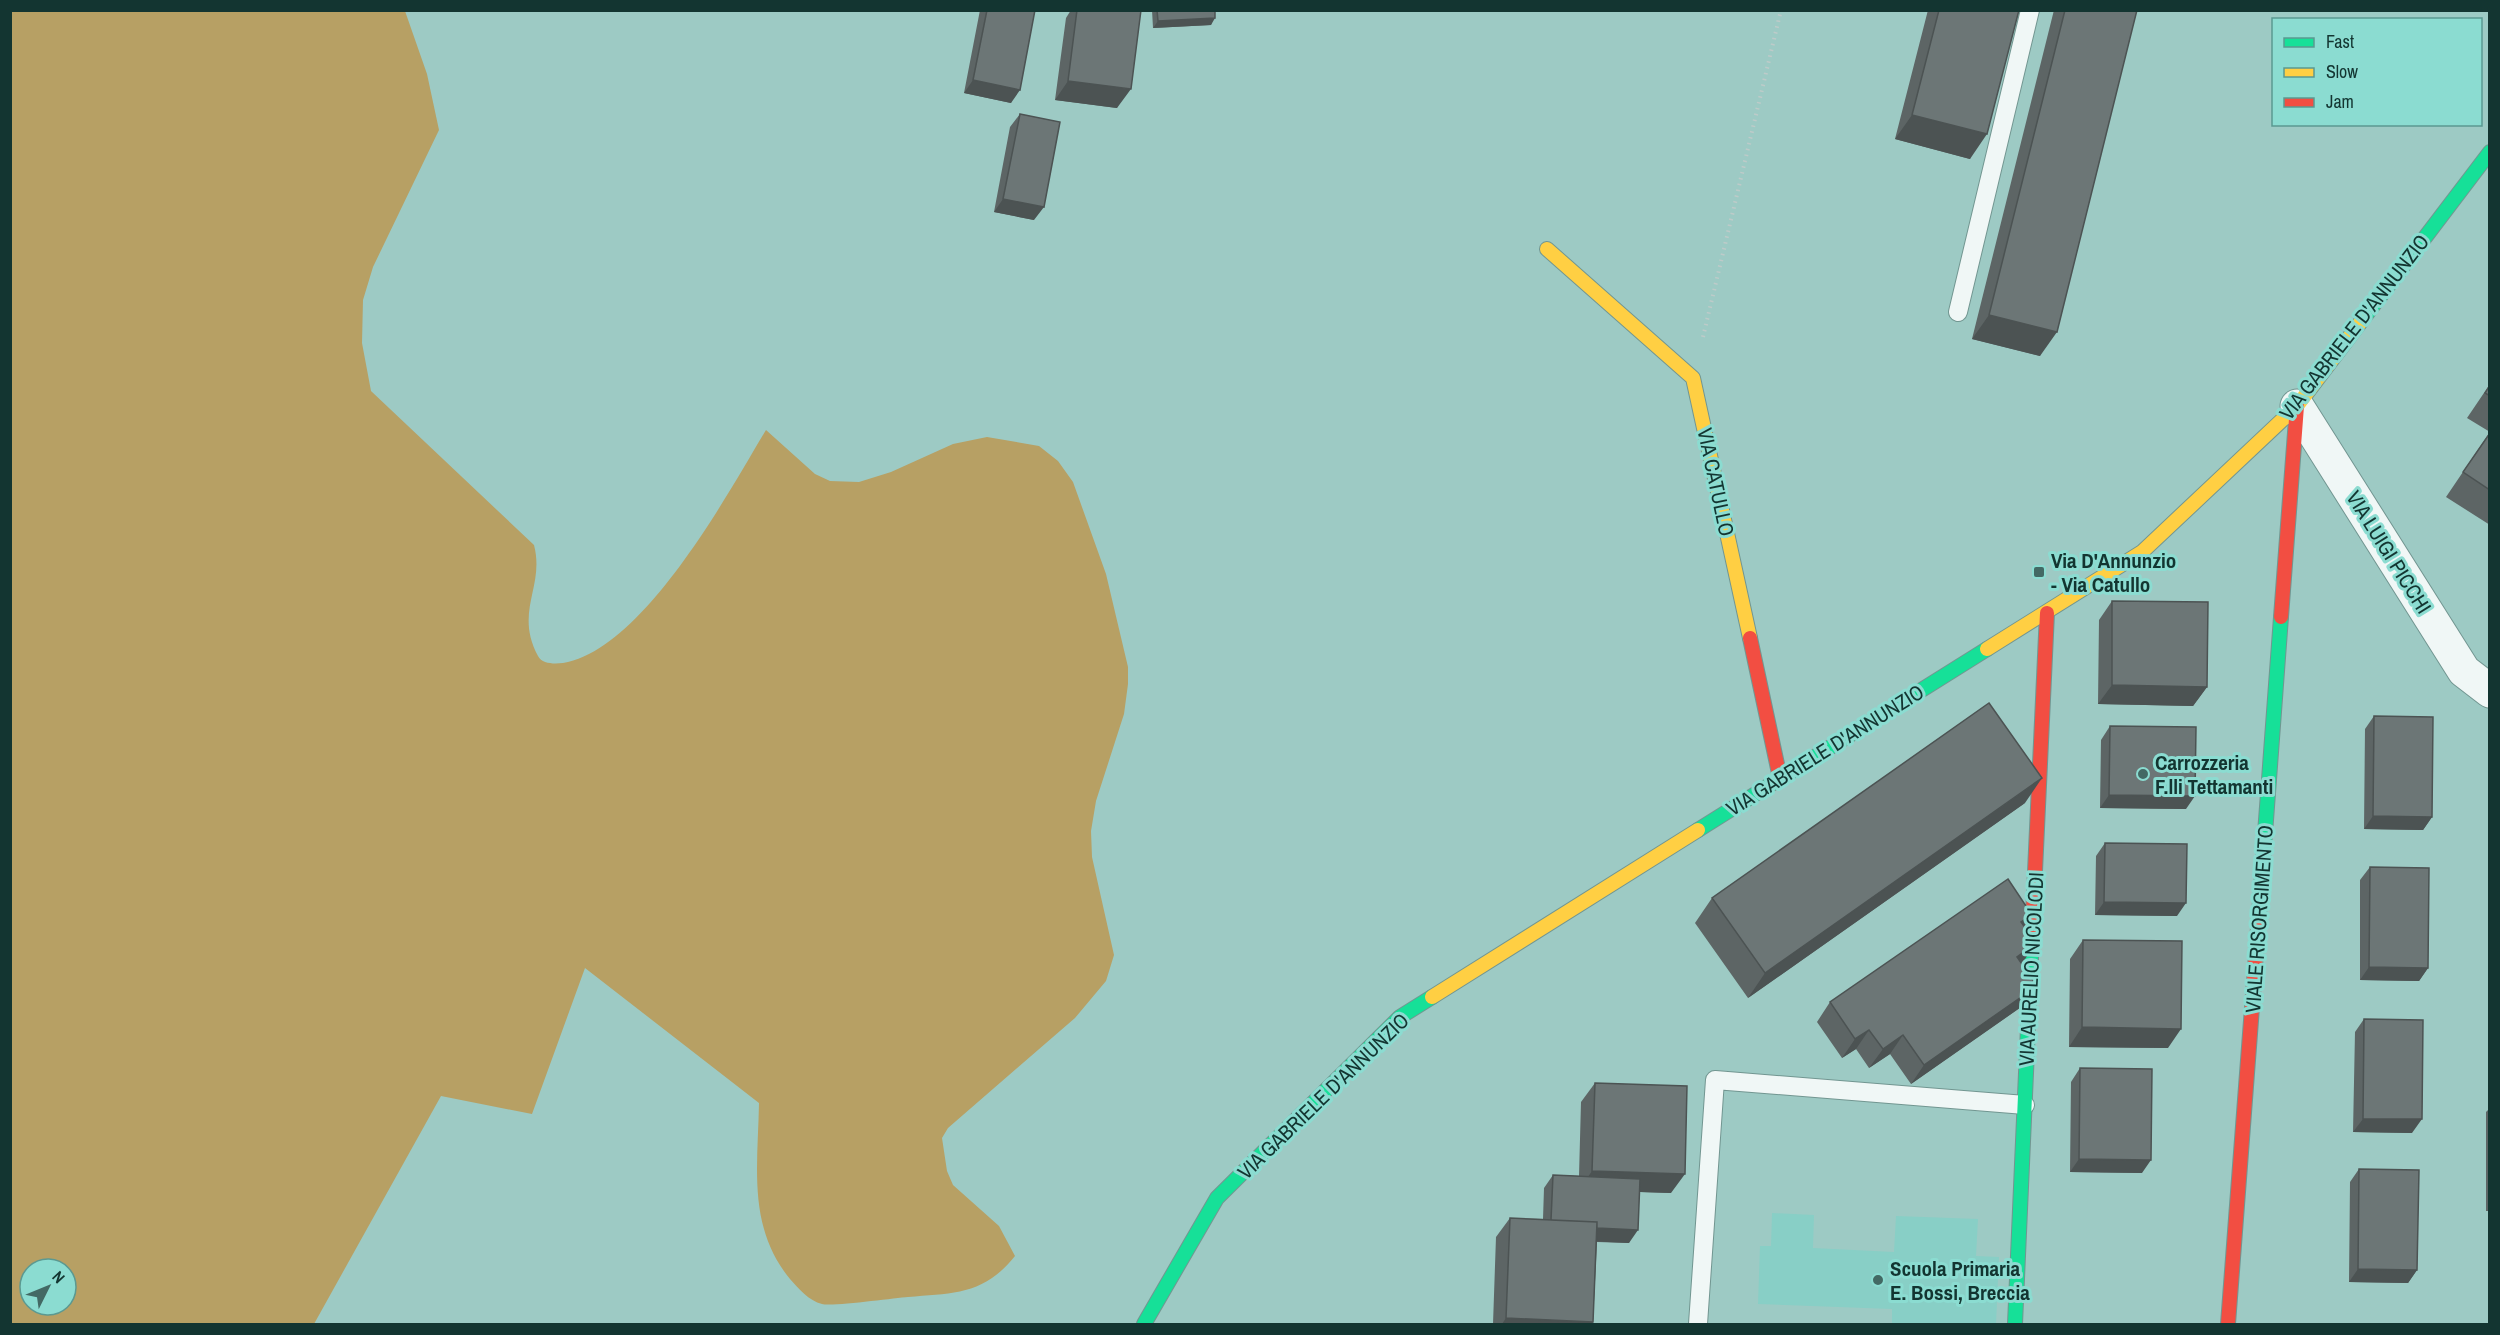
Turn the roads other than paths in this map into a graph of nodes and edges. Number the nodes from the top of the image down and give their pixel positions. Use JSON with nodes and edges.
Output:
{"nodes":[{"id":1,"x":2030,"y":10,"type":"edge"},
{"id":2,"x":2490,"y":152,"type":"edge"},
{"id":3,"x":1547,"y":249,"type":"dead end"},
{"id":4,"x":1958,"y":312,"type":"dead end"},
{"id":5,"x":2297,"y":406,"type":"junction"},
{"id":6,"x":2047,"y":613,"type":"junction"},
{"id":7,"x":2490,"y":691,"type":"edge"},
{"id":8,"x":1780,"y":778,"type":"junction"},
{"id":9,"x":2025,"y":1105,"type":"junction"},
{"id":10,"x":1144,"y":1324,"type":"edge"},
{"id":11,"x":1698,"y":1324,"type":"edge"},
{"id":12,"x":2015,"y":1324,"type":"edge"},
{"id":13,"x":2228,"y":1324,"type":"edge"}],
"edges":[{"from":1,"to":4,"type":"lane"},
{"from":2,"to":5,"type":"street","name":"VIA GABRIELE D'ANNUNZIO"},
{"from":3,"to":8,"type":"street","name":"VIA CATULLO"},
{"from":5,"to":6,"type":"street","name":"VIA GABRIELE D'ANNUNZIO"},
{"from":5,"to":7,"type":"street","name":"VIA LUIGI PICCHI"},
{"from":5,"to":13,"type":"street","name":"VIALE RISORGIMENTO"},
{"from":6,"to":8,"type":"street","name":"VIA GABRIELE D'ANNUNZIO"},
{"from":6,"to":9,"type":"street","name":"VIA AURELIO NICOLODI"},
{"from":8,"to":10,"type":"street","name":"VIA GABRIELE D'ANNUNZIO"},
{"from":9,"to":11,"type":"lane"},
{"from":9,"to":12,"type":"street","name":"VIA AURELIO NICOLODI"}]}
